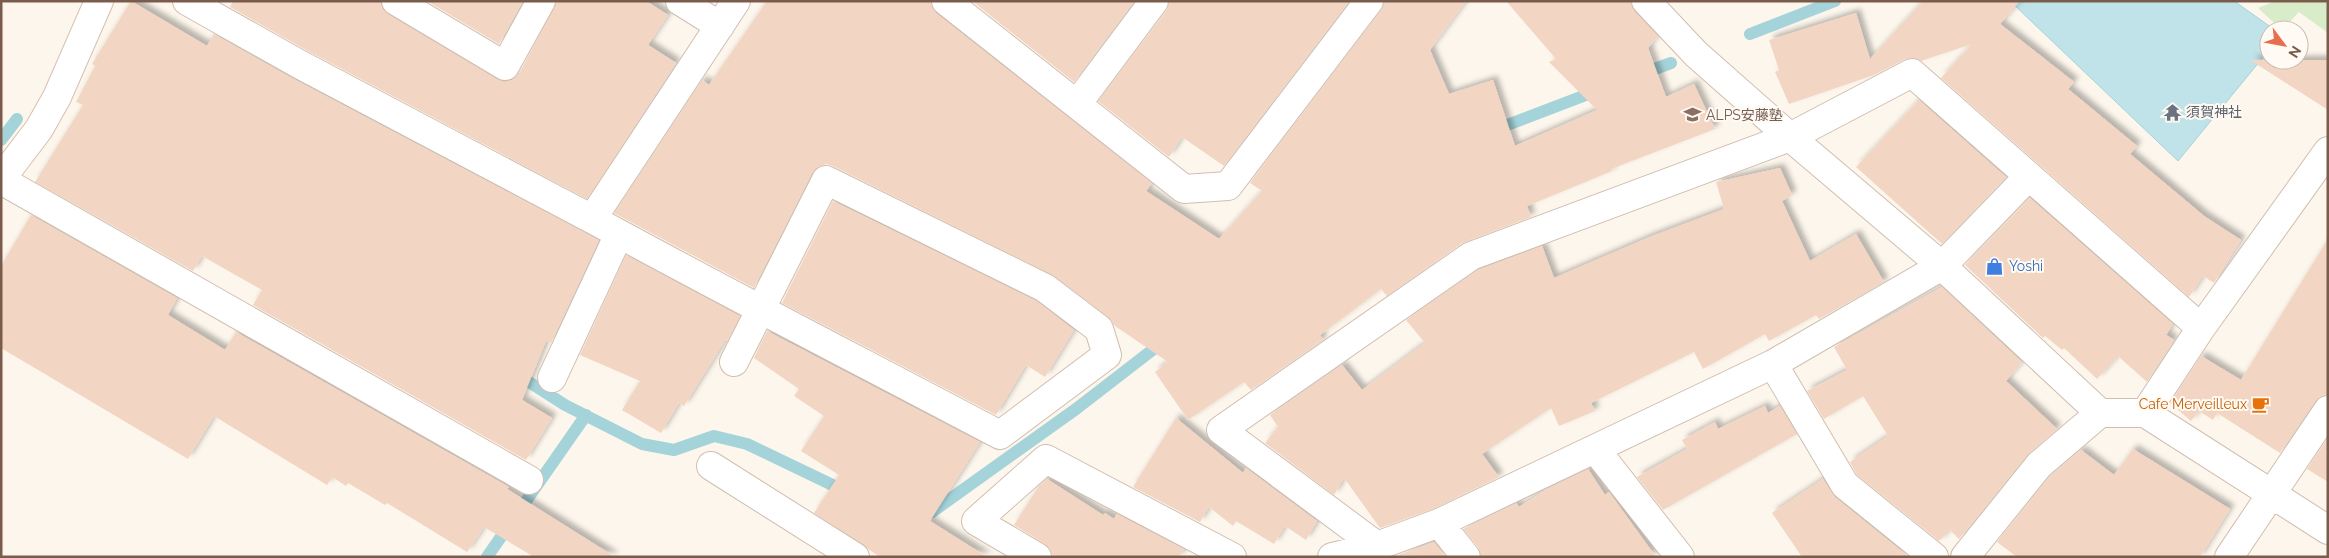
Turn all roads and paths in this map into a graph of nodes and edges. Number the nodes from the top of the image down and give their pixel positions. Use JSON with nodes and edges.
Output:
{"nodes":[{"id":1,"x":99,"y":1,"type":"edge"},
{"id":2,"x":187,"y":1,"type":"edge"},
{"id":3,"x":396,"y":1,"type":"edge"},
{"id":4,"x":541,"y":1,"type":"edge"},
{"id":5,"x":680,"y":1,"type":"edge"},
{"id":6,"x":736,"y":1,"type":"edge"},
{"id":7,"x":946,"y":1,"type":"edge"},
{"id":8,"x":1154,"y":1,"type":"edge"},
{"id":9,"x":1368,"y":1,"type":"edge"},
{"id":10,"x":1646,"y":1,"type":"edge"},
{"id":11,"x":720,"y":26,"type":"junction"},
{"id":12,"x":1077,"y":104,"type":"junction"},
{"id":13,"x":1790,"y":137,"type":"junction"},
{"id":14,"x":2328,"y":151,"type":"edge"},
{"id":15,"x":2029,"y":176,"type":"junction"},
{"id":16,"x":1,"y":179,"type":"edge"},
{"id":17,"x":592,"y":219,"type":"junction"},
{"id":18,"x":619,"y":234,"type":"junction"},
{"id":19,"x":1942,"y":266,"type":"junction"},
{"id":20,"x":761,"y":309,"type":"junction"},
{"id":21,"x":2201,"y":328,"type":"junction"},
{"id":22,"x":734,"y":362,"type":"dead end"},
{"id":23,"x":1773,"y":364,"type":"junction"},
{"id":24,"x":552,"y":378,"type":"dead end"},
{"id":25,"x":2328,"y":410,"type":"edge"},
{"id":26,"x":2100,"y":413,"type":"junction"},
{"id":27,"x":2145,"y":413,"type":"junction"},
{"id":28,"x":1596,"y":450,"type":"junction"},
{"id":29,"x":711,"y":466,"type":"dead end"},
{"id":30,"x":529,"y":480,"type":"dead end"},
{"id":31,"x":2272,"y":492,"type":"junction"},
{"id":32,"x":1439,"y":523,"type":"junction"},
{"id":33,"x":2328,"y":530,"type":"edge"},
{"id":34,"x":1377,"y":546,"type":"junction"},
{"id":35,"x":855,"y":557,"type":"edge"},
{"id":36,"x":1037,"y":557,"type":"edge"},
{"id":37,"x":1232,"y":557,"type":"edge"},
{"id":38,"x":1332,"y":557,"type":"edge"},
{"id":39,"x":1466,"y":557,"type":"edge"},
{"id":40,"x":1680,"y":557,"type":"edge"},
{"id":41,"x":1934,"y":557,"type":"edge"},
{"id":42,"x":1965,"y":557,"type":"edge"},
{"id":43,"x":2230,"y":557,"type":"edge"}],
"edges":[{"from":1,"to":16,"type":"street"},
{"from":2,"to":17,"type":"street"},
{"from":3,"to":4,"type":"street"},
{"from":5,"to":11,"type":"street"},
{"from":6,"to":11,"type":"street"},
{"from":7,"to":12,"type":"street"},
{"from":8,"to":12,"type":"street"},
{"from":9,"to":12,"type":"street"},
{"from":10,"to":13,"type":"street"},
{"from":11,"to":17,"type":"street"},
{"from":13,"to":15,"type":"street"},
{"from":13,"to":19,"type":"street"},
{"from":13,"to":34,"type":"street"},
{"from":14,"to":21,"type":"street"},
{"from":15,"to":19,"type":"street"},
{"from":15,"to":21,"type":"street"},
{"from":16,"to":30,"type":"street"},
{"from":17,"to":18,"type":"street"},
{"from":18,"to":20,"type":"street"},
{"from":18,"to":24,"type":"street"},
{"from":19,"to":23,"type":"street"},
{"from":19,"to":26,"type":"street"},
{"from":20,"to":20,"type":"street"},
{"from":20,"to":22,"type":"street"},
{"from":21,"to":27,"type":"street"},
{"from":23,"to":28,"type":"street"},
{"from":23,"to":41,"type":"street"},
{"from":25,"to":31,"type":"street"},
{"from":26,"to":27,"type":"street"},
{"from":26,"to":42,"type":"street"},
{"from":27,"to":31,"type":"street"},
{"from":28,"to":32,"type":"street"},
{"from":28,"to":40,"type":"street"},
{"from":29,"to":35,"type":"street"},
{"from":31,"to":33,"type":"street"},
{"from":31,"to":43,"type":"street"},
{"from":32,"to":34,"type":"street"},
{"from":32,"to":39,"type":"street"},
{"from":34,"to":38,"type":"street"},
{"from":36,"to":37,"type":"street"}]}
